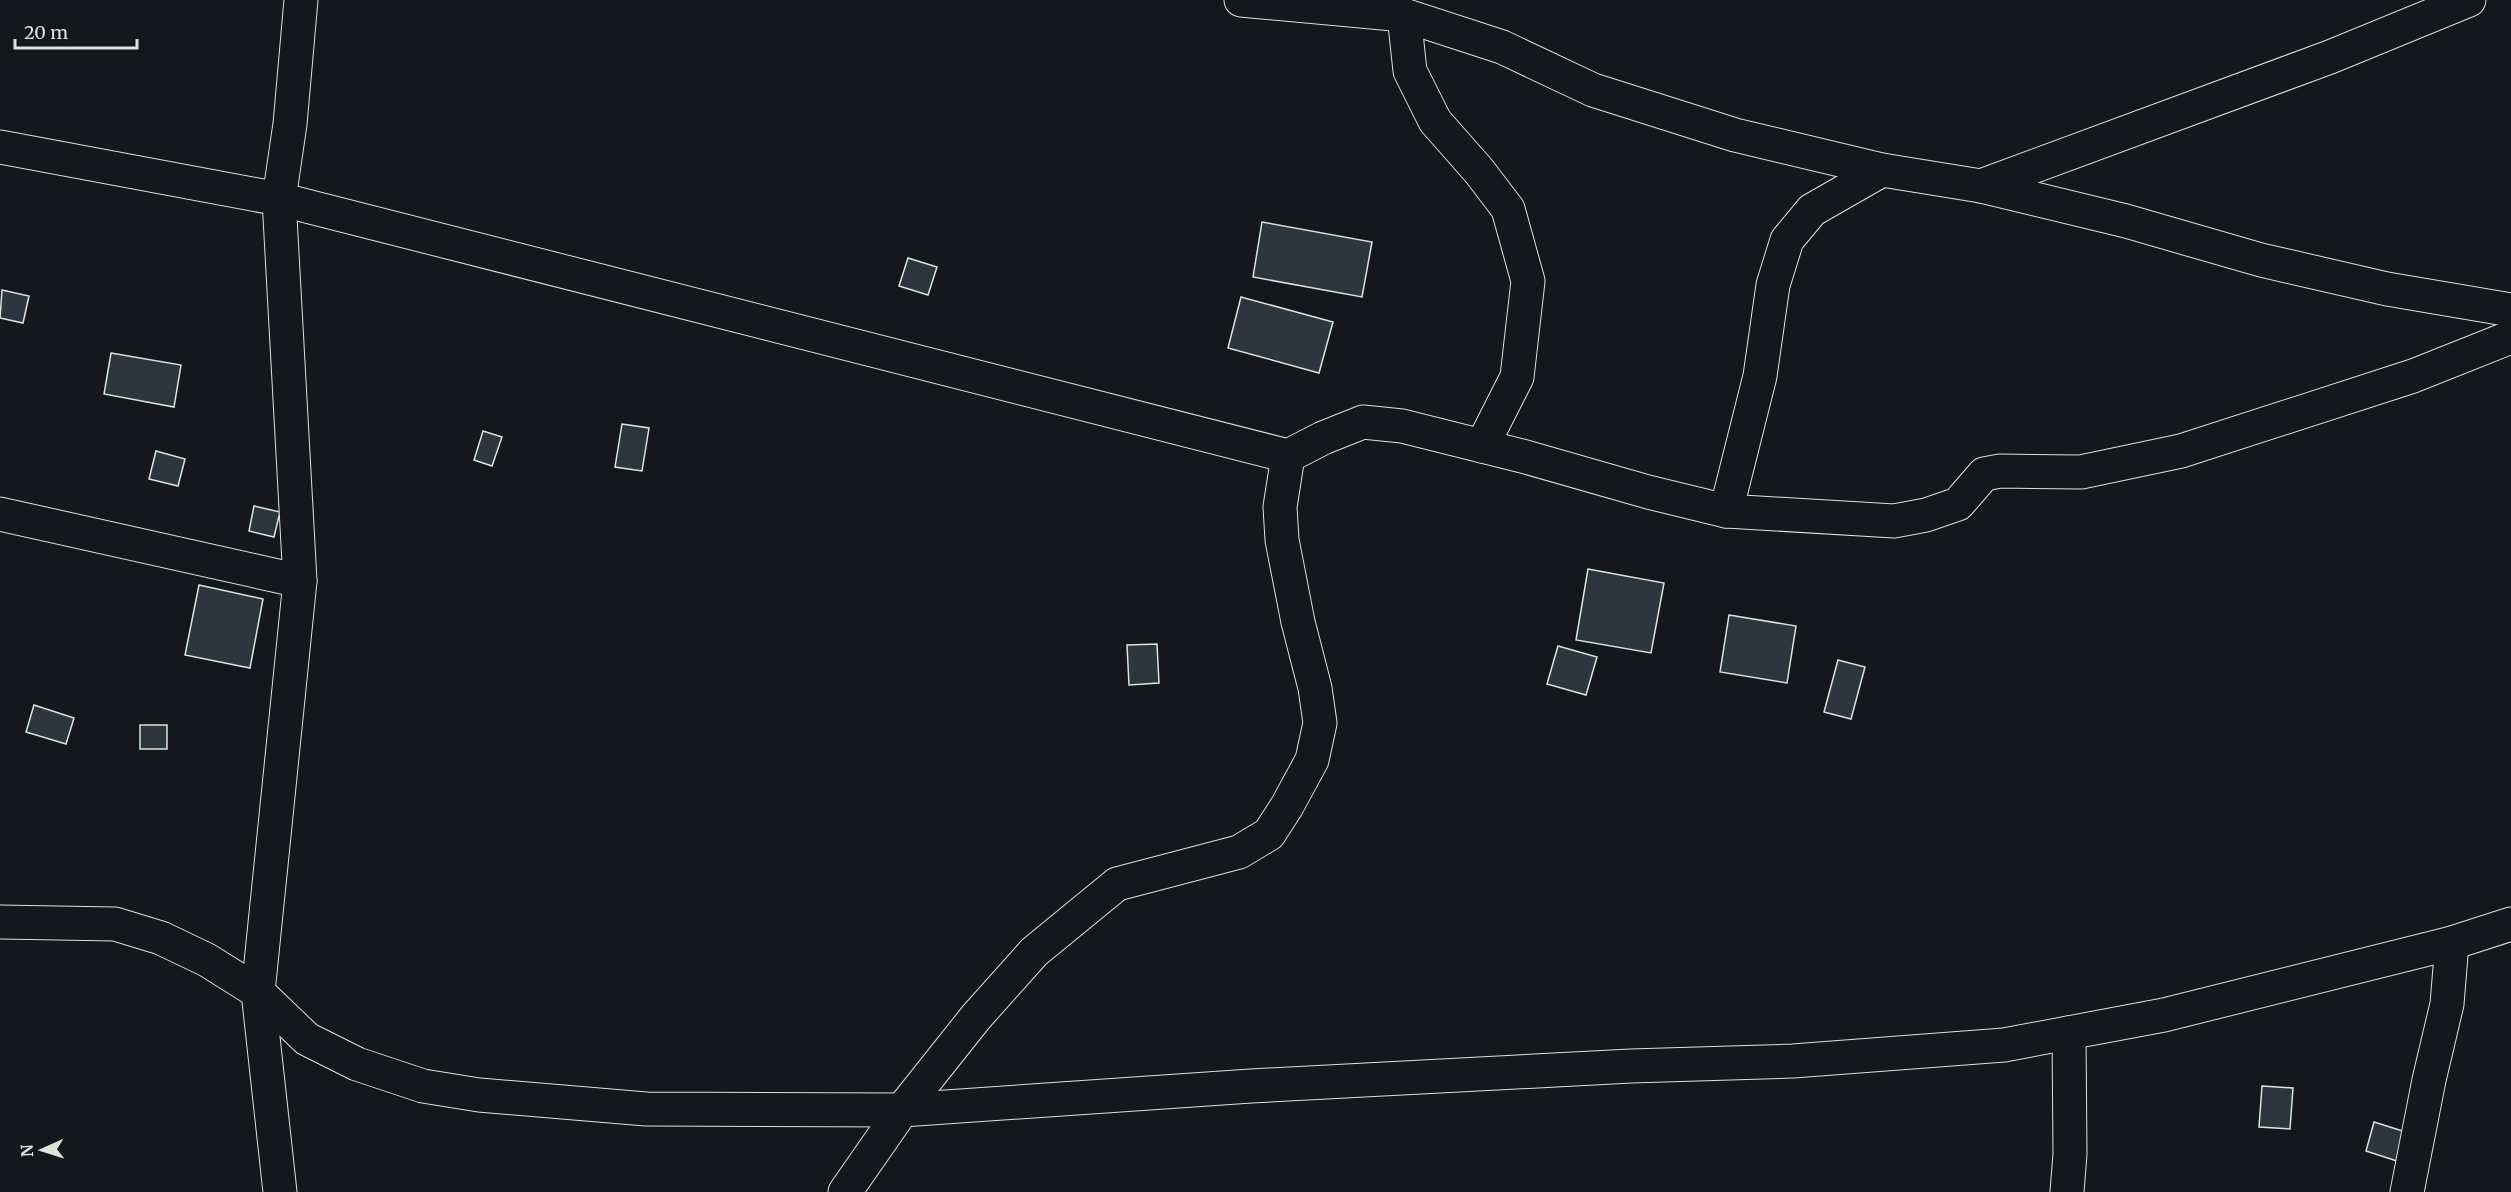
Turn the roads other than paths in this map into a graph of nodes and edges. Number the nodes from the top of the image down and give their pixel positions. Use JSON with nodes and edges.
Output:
{"nodes":[{"id":1,"x":301,"y":0,"type":"edge"},
{"id":2,"x":1241,"y":0,"type":"edge"},
{"id":3,"x":2469,"y":0,"type":"edge"},
{"id":4,"x":1404,"y":15,"type":"junction"},
{"id":5,"x":0,"y":147,"type":"edge"},
{"id":6,"x":1882,"y":170,"type":"junction"},
{"id":7,"x":1981,"y":186,"type":"junction"},
{"id":8,"x":279,"y":199,"type":"junction"},
{"id":9,"x":2511,"y":310,"type":"edge"},
{"id":10,"x":2511,"y":337,"type":"edge"},
{"id":11,"x":1482,"y":446,"type":"junction"},
{"id":12,"x":1288,"y":456,"type":"junction"},
{"id":13,"x":1726,"y":511,"type":"junction"},
{"id":14,"x":0,"y":514,"type":"edge"},
{"id":15,"x":300,"y":581,"type":"junction"},
{"id":16,"x":0,"y":922,"type":"edge"},
{"id":17,"x":2511,"y":924,"type":"edge"},
{"id":18,"x":2452,"y":943,"type":"junction"},
{"id":19,"x":258,"y":992,"type":"junction"},
{"id":20,"x":2069,"y":1033,"type":"junction"},
{"id":21,"x":902,"y":1110,"type":"junction"},
{"id":22,"x":280,"y":1192,"type":"edge"},
{"id":23,"x":845,"y":1192,"type":"edge"},
{"id":24,"x":2067,"y":1192,"type":"edge"},
{"id":25,"x":2407,"y":1192,"type":"edge"}],
"edges":[{"from":1,"to":8,"type":"street"},
{"from":2,"to":4,"type":"street"},
{"from":3,"to":7,"type":"street"},
{"from":4,"to":6,"type":"street"},
{"from":4,"to":11,"type":"street"},
{"from":5,"to":8,"type":"street"},
{"from":6,"to":7,"type":"street"},
{"from":6,"to":13,"type":"street"},
{"from":7,"to":9,"type":"street"},
{"from":8,"to":12,"type":"street"},
{"from":8,"to":15,"type":"street"},
{"from":10,"to":13,"type":"street"},
{"from":11,"to":12,"type":"street"},
{"from":11,"to":13,"type":"street"},
{"from":12,"to":21,"type":"street"},
{"from":14,"to":15,"type":"street"},
{"from":15,"to":19,"type":"street"},
{"from":16,"to":19,"type":"street"},
{"from":17,"to":18,"type":"street"},
{"from":18,"to":20,"type":"street"},
{"from":18,"to":25,"type":"street"},
{"from":19,"to":21,"type":"street"},
{"from":19,"to":22,"type":"street"},
{"from":20,"to":21,"type":"street"},
{"from":20,"to":24,"type":"street"},
{"from":21,"to":23,"type":"street"}]}
